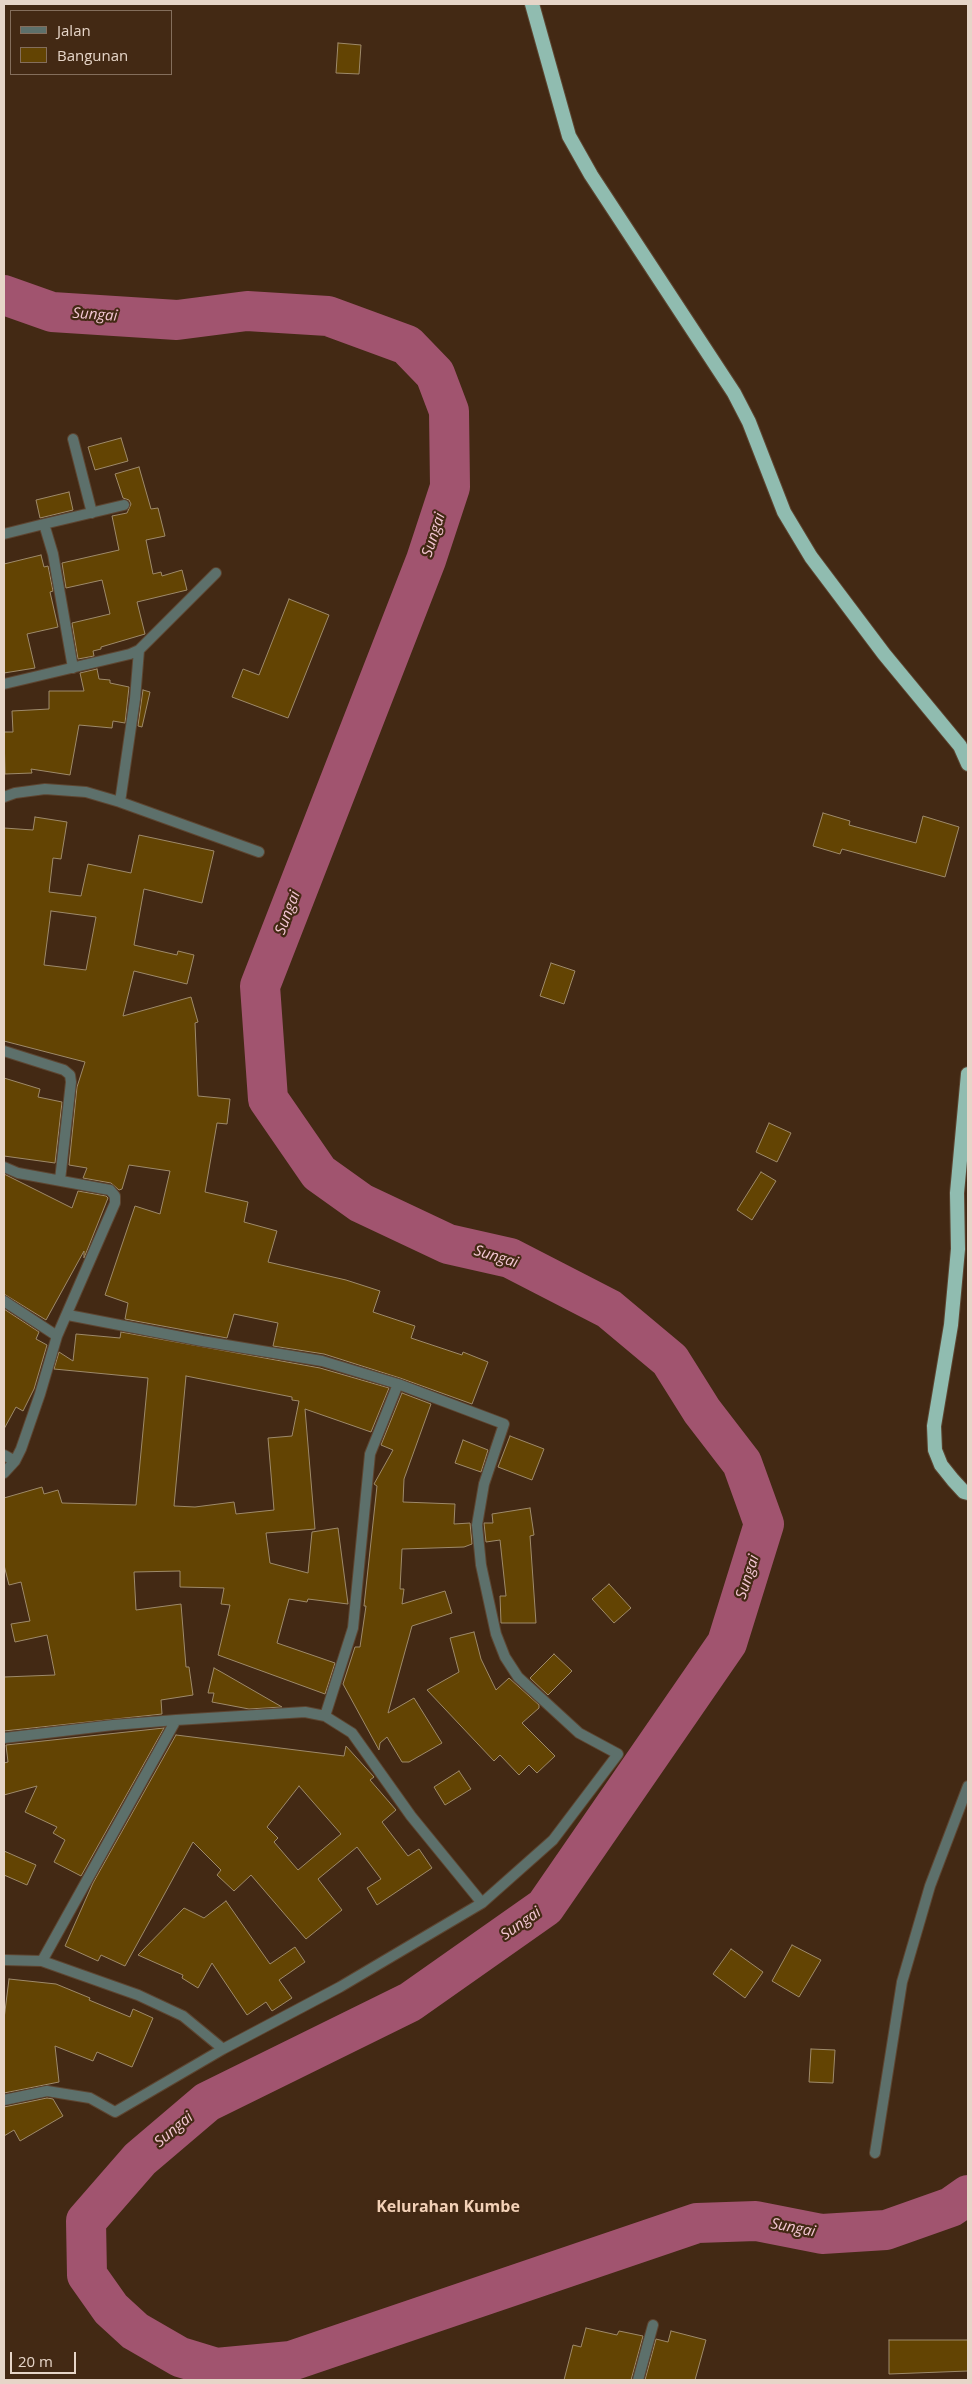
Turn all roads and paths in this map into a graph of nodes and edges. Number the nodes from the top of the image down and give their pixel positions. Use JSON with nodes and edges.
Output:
{"nodes":[{"id":1,"x":532,"y":4,"type":"edge"},
{"id":2,"x":73,"y":438,"type":"dead end"},
{"id":3,"x":124,"y":505,"type":"dead end"},
{"id":4,"x":92,"y":512,"type":"junction"},
{"id":5,"x":44,"y":524,"type":"junction"},
{"id":6,"x":4,"y":534,"type":"edge"},
{"id":7,"x":216,"y":573,"type":"dead end"},
{"id":8,"x":139,"y":650,"type":"junction"},
{"id":9,"x":74,"y":668,"type":"junction"},
{"id":10,"x":4,"y":684,"type":"edge"},
{"id":11,"x":968,"y":764,"type":"edge"},
{"id":12,"x":4,"y":797,"type":"edge"},
{"id":13,"x":120,"y":802,"type":"junction"},
{"id":14,"x":259,"y":852,"type":"dead end"},
{"id":15,"x":4,"y":1051,"type":"edge"},
{"id":16,"x":968,"y":1074,"type":"edge"},
{"id":17,"x":4,"y":1167,"type":"edge"},
{"id":18,"x":60,"y":1180,"type":"junction"},
{"id":19,"x":4,"y":1301,"type":"edge"},
{"id":20,"x":68,"y":1315,"type":"junction"},
{"id":21,"x":57,"y":1336,"type":"junction"},
{"id":22,"x":398,"y":1384,"type":"junction"},
{"id":23,"x":4,"y":1455,"type":"edge"},
{"id":24,"x":14,"y":1461,"type":"junction"},
{"id":25,"x":4,"y":1473,"type":"edge"},
{"id":26,"x":968,"y":1493,"type":"edge"},
{"id":27,"x":325,"y":1716,"type":"junction"},
{"id":28,"x":176,"y":1720,"type":"junction"},
{"id":29,"x":4,"y":1738,"type":"edge"},
{"id":30,"x":968,"y":1786,"type":"edge"},
{"id":31,"x":482,"y":1902,"type":"junction"},
{"id":32,"x":4,"y":1960,"type":"edge"},
{"id":33,"x":42,"y":1961,"type":"junction"},
{"id":34,"x":224,"y":2050,"type":"junction"},
{"id":35,"x":4,"y":2100,"type":"edge"},
{"id":36,"x":875,"y":2153,"type":"dead end"},
{"id":37,"x":653,"y":2325,"type":"dead end"},
{"id":38,"x":638,"y":2380,"type":"edge"}],
"edges":[{"from":1,"to":11,"type":"highway"},
{"from":2,"to":4,"type":"street"},
{"from":3,"to":4,"type":"street"},
{"from":4,"to":5,"type":"street"},
{"from":5,"to":6,"type":"street"},
{"from":5,"to":9,"type":"street"},
{"from":7,"to":8,"type":"street"},
{"from":8,"to":9,"type":"street"},
{"from":8,"to":13,"type":"street"},
{"from":9,"to":10,"type":"street"},
{"from":12,"to":13,"type":"street"},
{"from":13,"to":14,"type":"street"},
{"from":15,"to":18,"type":"street"},
{"from":16,"to":26,"type":"highway"},
{"from":17,"to":18,"type":"street"},
{"from":18,"to":20,"type":"street"},
{"from":19,"to":21,"type":"street"},
{"from":20,"to":21,"type":"street"},
{"from":20,"to":22,"type":"street"},
{"from":21,"to":24,"type":"street"},
{"from":22,"to":27,"type":"street"},
{"from":22,"to":31,"type":"street"},
{"from":23,"to":24,"type":"street"},
{"from":24,"to":25,"type":"street"},
{"from":27,"to":28,"type":"street"},
{"from":27,"to":31,"type":"street"},
{"from":28,"to":29,"type":"street"},
{"from":28,"to":33,"type":"street"},
{"from":30,"to":36,"type":"street"},
{"from":31,"to":34,"type":"street"},
{"from":32,"to":33,"type":"street"},
{"from":33,"to":34,"type":"street"},
{"from":34,"to":35,"type":"street"},
{"from":37,"to":38,"type":"street"}]}
